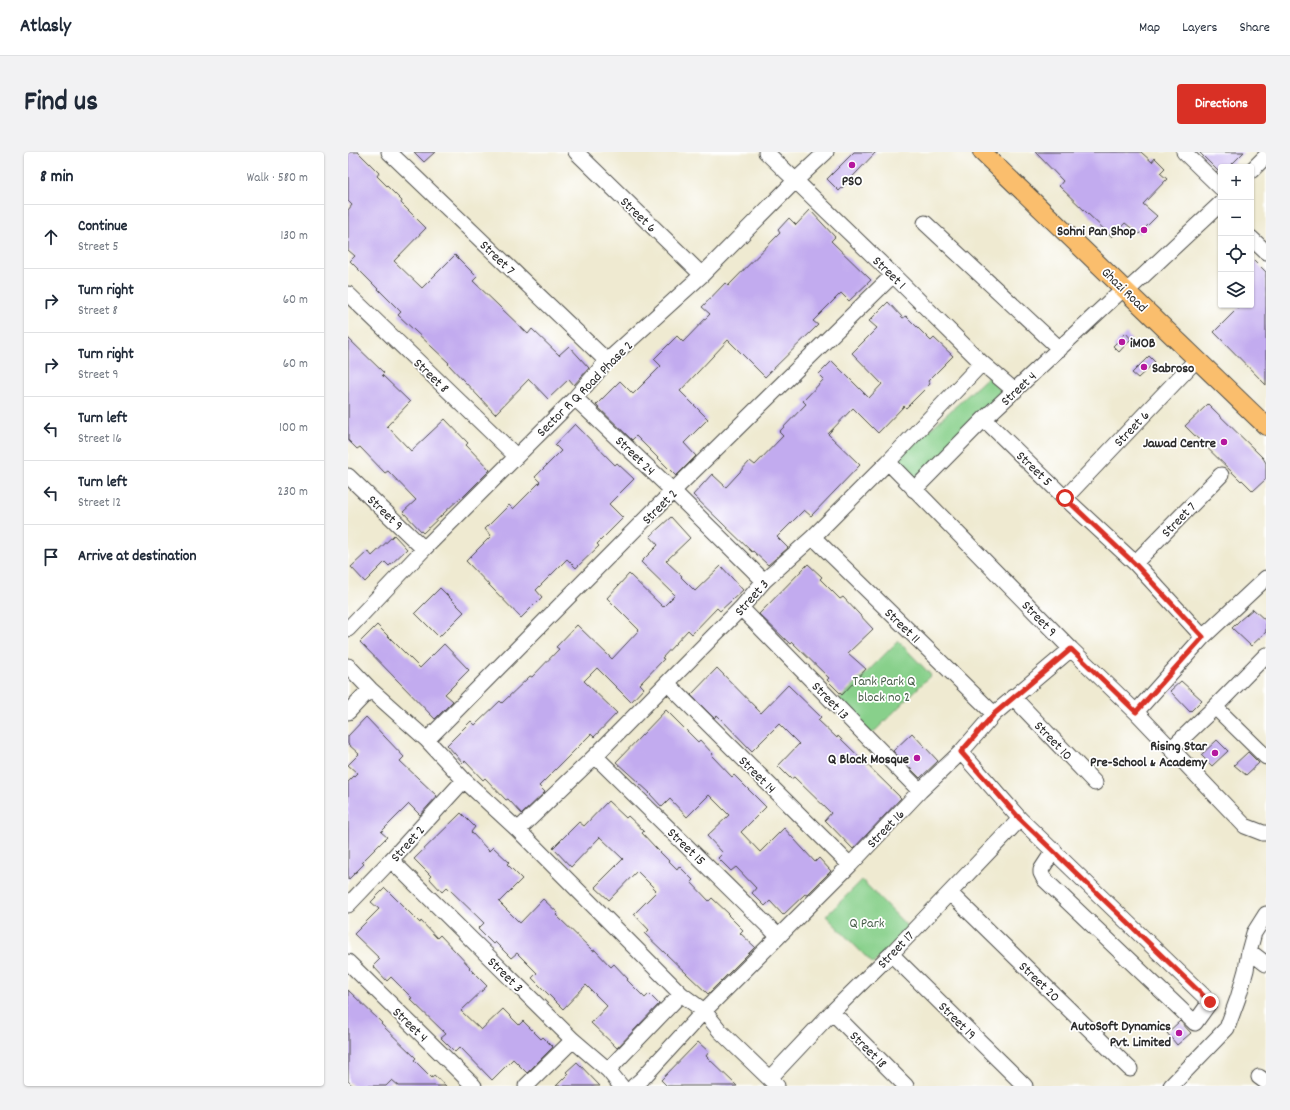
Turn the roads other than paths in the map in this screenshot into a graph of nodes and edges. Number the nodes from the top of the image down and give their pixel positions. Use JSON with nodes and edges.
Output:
{"nodes":[{"id":1,"x":390,"y":152,"type":"edge"},
{"id":2,"x":576,"y":152,"type":"edge"},
{"id":3,"x":766,"y":152,"type":"edge"},
{"id":4,"x":826,"y":152,"type":"edge"},
{"id":5,"x":982,"y":152,"type":"edge"},
{"id":6,"x":1184,"y":152,"type":"edge"},
{"id":7,"x":1266,"y":156,"type":"edge"},
{"id":8,"x":1254,"y":168,"type":"edge"},
{"id":9,"x":795,"y":181,"type":"junction"},
{"id":10,"x":1218,"y":185,"type":"edge"},
{"id":11,"x":1218,"y":208,"type":"edge"},
{"id":12,"x":925,"y":223,"type":"dead end"},
{"id":13,"x":1254,"y":241,"type":"edge"},
{"id":14,"x":1266,"y":252,"type":"edge"},
{"id":15,"x":893,"y":275,"type":"junction"},
{"id":16,"x":702,"y":276,"type":"junction"},
{"id":17,"x":1126,"y":290,"type":"junction"},
{"id":18,"x":348,"y":294,"type":"edge"},
{"id":19,"x":1060,"y":349,"type":"junction"},
{"id":20,"x":1197,"y":359,"type":"junction"},
{"id":21,"x":607,"y":362,"type":"junction"},
{"id":22,"x":982,"y":363,"type":"junction"},
{"id":23,"x":1015,"y":391,"type":"junction"},
{"id":24,"x":575,"y":398,"type":"junction"},
{"id":25,"x":984,"y":419,"type":"junction"},
{"id":26,"x":1266,"y":426,"type":"edge"},
{"id":27,"x":516,"y":456,"type":"junction"},
{"id":28,"x":888,"y":462,"type":"junction"},
{"id":29,"x":1221,"y":475,"type":"dead end"},
{"id":30,"x":348,"y":476,"type":"edge"},
{"id":31,"x":914,"y":490,"type":"junction"},
{"id":32,"x":673,"y":491,"type":"junction"},
{"id":33,"x":1065,"y":498,"type":"junction"},
{"id":34,"x":813,"y":537,"type":"junction"},
{"id":35,"x":424,"y":549,"type":"junction"},
{"id":36,"x":1135,"y":564,"type":"junction"},
{"id":37,"x":1266,"y":578,"type":"edge"},
{"id":38,"x":764,"y":581,"type":"junction"},
{"id":39,"x":741,"y":608,"type":"junction"},
{"id":40,"x":348,"y":629,"type":"edge"},
{"id":41,"x":1203,"y":637,"type":"junction"},
{"id":42,"x":1071,"y":649,"type":"junction"},
{"id":43,"x":1266,"y":655,"type":"edge"},
{"id":44,"x":348,"y":666,"type":"edge"},
{"id":45,"x":667,"y":683,"type":"junction"},
{"id":46,"x":370,"y":689,"type":"junction"},
{"id":47,"x":1013,"y":697,"type":"junction"},
{"id":48,"x":1215,"y":707,"type":"junction"},
{"id":49,"x":348,"y":712,"type":"edge"},
{"id":50,"x":1136,"y":712,"type":"junction"},
{"id":51,"x":994,"y":714,"type":"junction"},
{"id":52,"x":427,"y":740,"type":"junction"},
{"id":53,"x":1172,"y":748,"type":"junction"},
{"id":54,"x":961,"y":752,"type":"junction"},
{"id":55,"x":595,"y":756,"type":"junction"},
{"id":56,"x":1266,"y":757,"type":"edge"},
{"id":57,"x":464,"y":780,"type":"junction"},
{"id":58,"x":1095,"y":783,"type":"dead end"},
{"id":59,"x":920,"y":791,"type":"junction"},
{"id":60,"x":1020,"y":819,"type":"junction"},
{"id":61,"x":518,"y":830,"type":"junction"},
{"id":62,"x":1266,"y":832,"type":"edge"},
{"id":63,"x":1054,"y":850,"type":"junction"},
{"id":64,"x":391,"y":860,"type":"junction"},
{"id":65,"x":850,"y":865,"type":"junction"},
{"id":66,"x":950,"y":892,"type":"junction"},
{"id":67,"x":348,"y":905,"type":"edge"},
{"id":68,"x":1266,"y":914,"type":"edge"},
{"id":69,"x":778,"y":936,"type":"junction"},
{"id":70,"x":1249,"y":951,"type":"junction"},
{"id":71,"x":891,"y":954,"type":"junction"},
{"id":72,"x":348,"y":962,"type":"edge"},
{"id":73,"x":1266,"y":964,"type":"edge"},
{"id":74,"x":681,"y":994,"type":"junction"},
{"id":75,"x":704,"y":1010,"type":"junction"},
{"id":76,"x":832,"y":1012,"type":"junction"},
{"id":77,"x":572,"y":1040,"type":"junction"},
{"id":78,"x":1130,"y":1069,"type":"dead end"},
{"id":79,"x":608,"y":1070,"type":"junction"},
{"id":80,"x":773,"y":1082,"type":"edge"},
{"id":81,"x":641,"y":1084,"type":"edge"},
{"id":82,"x":474,"y":1086,"type":"edge"},
{"id":83,"x":526,"y":1086,"type":"edge"},
{"id":84,"x":620,"y":1086,"type":"edge"},
{"id":85,"x":906,"y":1086,"type":"edge"},
{"id":86,"x":1025,"y":1086,"type":"edge"},
{"id":87,"x":1171,"y":1086,"type":"edge"}],
"edges":[{"from":1,"to":21,"type":"street","name":"Street 7"},
{"from":2,"to":16,"type":"street","name":"Street 6"},
{"from":3,"to":9,"type":"street","name":"Street 1"},
{"from":4,"to":9,"type":"street","name":"Sector R Q Road Phase 2"},
{"from":5,"to":17,"type":"main road","name":"Ghazi Road"},
{"from":6,"to":10,"type":"street"},
{"from":7,"to":8,"type":"street"},
{"from":9,"to":15,"type":"street","name":"Street 1"},
{"from":9,"to":16,"type":"street","name":"Sector R Q Road Phase 2"},
{"from":11,"to":17,"type":"street","name":"Street 4"},
{"from":12,"to":19,"type":"street"},
{"from":13,"to":14,"type":"street"},
{"from":15,"to":22,"type":"street","name":"Street 1"},
{"from":15,"to":32,"type":"street","name":"Street 2"},
{"from":16,"to":21,"type":"street","name":"Sector R Q Road Phase 2"},
{"from":17,"to":19,"type":"street","name":"Street 4"},
{"from":17,"to":20,"type":"main road","name":"Ghazi Road"},
{"from":18,"to":27,"type":"street","name":"Street 8"},
{"from":19,"to":23,"type":"street","name":"Street 4"},
{"from":20,"to":26,"type":"main road","name":"Ghazi Road"},
{"from":20,"to":33,"type":"street","name":"Street 6"},
{"from":21,"to":24,"type":"street","name":"Sector R Q Road Phase 2"},
{"from":22,"to":23,"type":"street","name":"Street 1"},
{"from":22,"to":28,"type":"street","name":"Street 3"},
{"from":23,"to":25,"type":"street","name":"Street 4"},
{"from":24,"to":27,"type":"street","name":"Sector R Q Road Phase 2"},
{"from":24,"to":32,"type":"street","name":"Street 24"},
{"from":25,"to":31,"type":"street","name":"Street 4"},
{"from":25,"to":33,"type":"street","name":"Street 5"},
{"from":27,"to":35,"type":"street","name":"Sector R Q Road Phase 2"},
{"from":28,"to":31,"type":"street","name":"Street 9"},
{"from":28,"to":34,"type":"street","name":"Street 3"},
{"from":29,"to":36,"type":"street","name":"Street 7"},
{"from":30,"to":35,"type":"street","name":"Street 9"},
{"from":31,"to":42,"type":"street","name":"Street 9"},
{"from":32,"to":38,"type":"street","name":"Street 24"},
{"from":32,"to":52,"type":"street","name":"Street 2"},
{"from":33,"to":36,"type":"street","name":"Street 5"},
{"from":34,"to":38,"type":"street","name":"Street 3"},
{"from":34,"to":51,"type":"street","name":"Street 11"},
{"from":35,"to":40,"type":"street","name":"Sector R Q Road Phase 2"},
{"from":36,"to":41,"type":"street","name":"Street 5"},
{"from":37,"to":41,"type":"street"},
{"from":38,"to":39,"type":"street","name":"Street 3"},
{"from":39,"to":45,"type":"street","name":"Street 3"},
{"from":39,"to":59,"type":"street","name":"Street 13"},
{"from":41,"to":50,"type":"street"},
{"from":42,"to":47,"type":"street","name":"Street 16"},
{"from":42,"to":50,"type":"street","name":"Street 9"},
{"from":43,"to":48,"type":"street"},
{"from":44,"to":46,"type":"street"},
{"from":45,"to":55,"type":"street","name":"Street 3"},
{"from":45,"to":65,"type":"street","name":"Street 14"},
{"from":46,"to":49,"type":"street"},
{"from":46,"to":52,"type":"street"},
{"from":47,"to":51,"type":"street","name":"Street 16"},
{"from":47,"to":58,"type":"street","name":"Street 10"},
{"from":48,"to":53,"type":"street"},
{"from":48,"to":56,"type":"street"},
{"from":50,"to":53,"type":"street","name":"Street 9"},
{"from":51,"to":54,"type":"street","name":"Street 16"},
{"from":52,"to":57,"type":"street"},
{"from":53,"to":62,"type":"street","name":"Street 9"},
{"from":54,"to":59,"type":"street","name":"Street 16"},
{"from":54,"to":60,"type":"street"},
{"from":55,"to":61,"type":"street","name":"Street 3"},
{"from":55,"to":69,"type":"street","name":"Street 15"},
{"from":57,"to":61,"type":"street"},
{"from":57,"to":64,"type":"street","name":"Street 2"},
{"from":59,"to":65,"type":"street","name":"Street 16"},
{"from":60,"to":63,"type":"street"},
{"from":60,"to":66,"type":"street","name":"Street 17"},
{"from":61,"to":74,"type":"street"},
{"from":63,"to":63,"type":"street"},
{"from":64,"to":67,"type":"street","name":"Street 2"},
{"from":64,"to":77,"type":"street","name":"Street 3"},
{"from":65,"to":69,"type":"street","name":"Street 16"},
{"from":66,"to":71,"type":"street","name":"Street 17"},
{"from":66,"to":78,"type":"street","name":"Street 20"},
{"from":68,"to":70,"type":"street"},
{"from":69,"to":75,"type":"street","name":"Street 16"},
{"from":70,"to":73,"type":"street"},
{"from":70,"to":87,"type":"street"},
{"from":71,"to":76,"type":"street","name":"Street 17"},
{"from":71,"to":86,"type":"street","name":"Street 19"},
{"from":72,"to":82,"type":"street","name":"Street 4"},
{"from":74,"to":75,"type":"street"},
{"from":74,"to":79,"type":"street"},
{"from":75,"to":80,"type":"street"},
{"from":75,"to":81,"type":"street","name":"Street 16"},
{"from":76,"to":80,"type":"street","name":"Street 17"},
{"from":76,"to":85,"type":"street","name":"Street 18"},
{"from":77,"to":79,"type":"street","name":"Street 3"},
{"from":77,"to":83,"type":"street"},
{"from":79,"to":84,"type":"street","name":"Street 3"}]}
